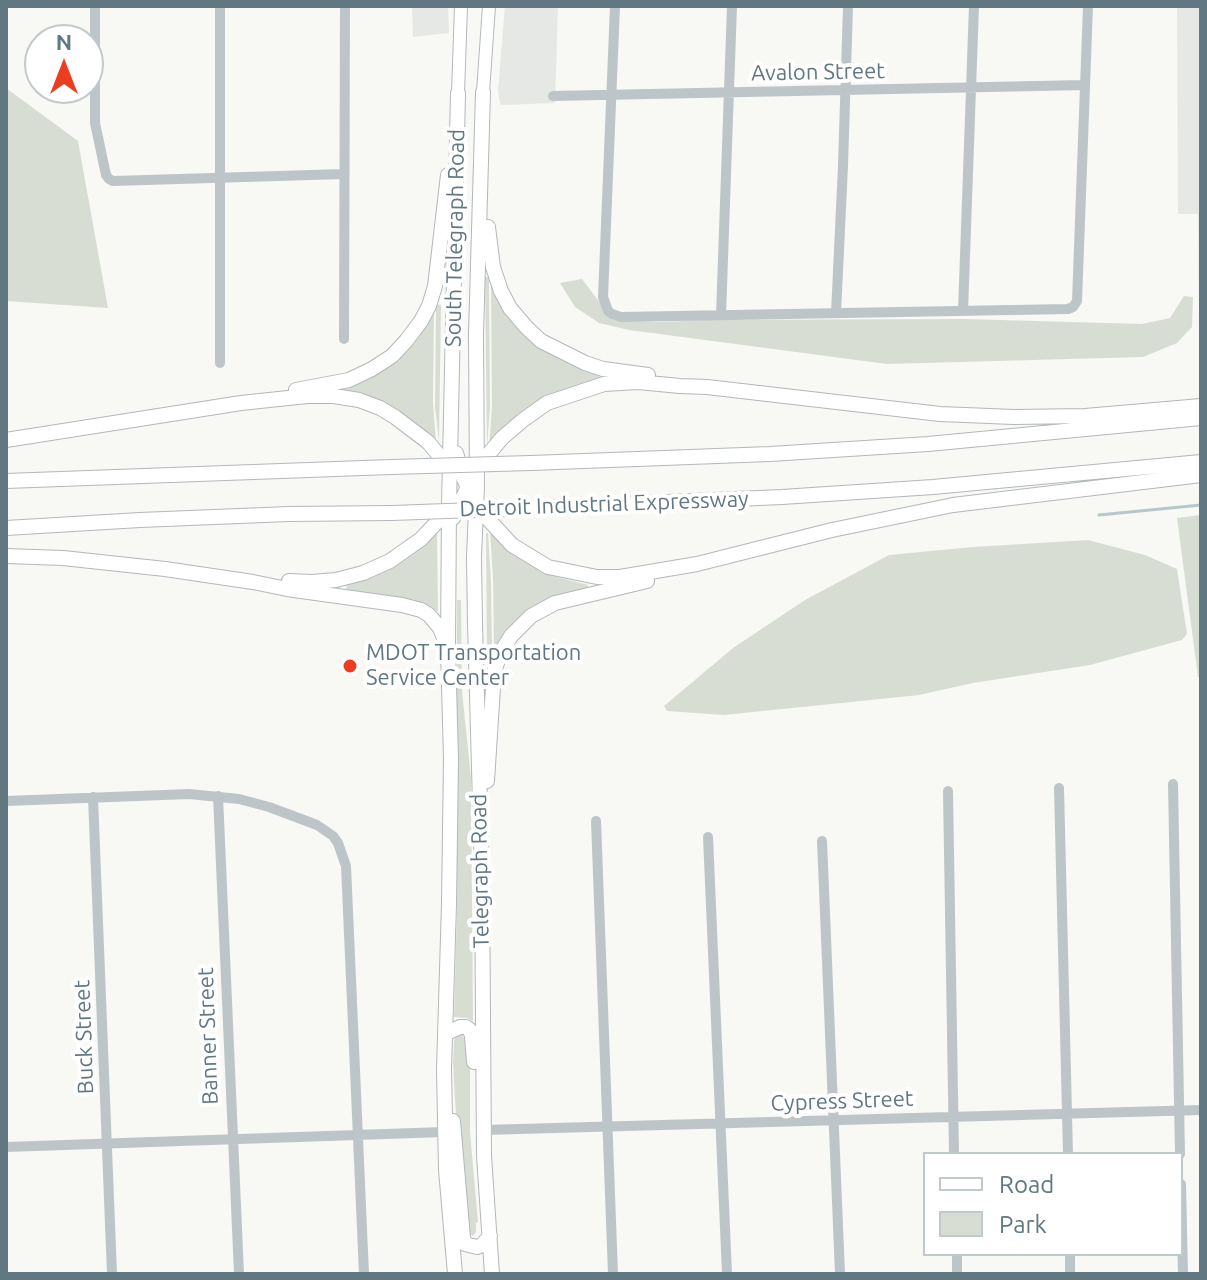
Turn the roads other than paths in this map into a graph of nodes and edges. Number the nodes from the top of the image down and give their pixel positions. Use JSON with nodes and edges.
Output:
{"nodes":[{"id":1,"x":95,"y":6,"type":"edge"},
{"id":2,"x":220,"y":6,"type":"edge"},
{"id":3,"x":345,"y":6,"type":"edge"},
{"id":4,"x":461,"y":6,"type":"edge"},
{"id":5,"x":489,"y":6,"type":"edge"},
{"id":6,"x":615,"y":6,"type":"edge"},
{"id":7,"x":732,"y":6,"type":"edge"},
{"id":8,"x":848,"y":6,"type":"edge"},
{"id":9,"x":974,"y":6,"type":"edge"},
{"id":10,"x":1088,"y":6,"type":"edge"},
{"id":11,"x":1085,"y":85,"type":"junction"},
{"id":12,"x":971,"y":88,"type":"junction"},
{"id":13,"x":846,"y":91,"type":"junction"},
{"id":14,"x":729,"y":94,"type":"junction"},
{"id":15,"x":612,"y":95,"type":"junction"},
{"id":16,"x":553,"y":96,"type":"dead end"},
{"id":17,"x":458,"y":100,"type":"junction"},
{"id":18,"x":483,"y":100,"type":"junction"},
{"id":19,"x":344,"y":174,"type":"junction"},
{"id":20,"x":220,"y":178,"type":"junction"},
{"id":21,"x":963,"y":311,"type":"junction"},
{"id":22,"x":836,"y":313,"type":"junction"},
{"id":23,"x":721,"y":315,"type":"junction"},
{"id":24,"x":344,"y":339,"type":"dead end"},
{"id":25,"x":220,"y":363,"type":"dead end"},
{"id":26,"x":707,"y":387,"type":"junction"},
{"id":27,"x":241,"y":403,"type":"junction"},
{"id":28,"x":1201,"y":406,"type":"edge"},
{"id":29,"x":1201,"y":418,"type":"edge"},
{"id":30,"x":451,"y":435,"type":"junction"},
{"id":31,"x":477,"y":435,"type":"junction"},
{"id":32,"x":6,"y":440,"type":"edge"},
{"id":33,"x":1201,"y":462,"type":"edge"},
{"id":34,"x":477,"y":468,"type":"junction"},
{"id":35,"x":451,"y":469,"type":"junction"},
{"id":36,"x":1201,"y":475,"type":"edge"},
{"id":37,"x":6,"y":481,"type":"edge"},
{"id":38,"x":464,"y":487,"type":"junction"},
{"id":39,"x":449,"y":506,"type":"junction"},
{"id":40,"x":476,"y":506,"type":"junction"},
{"id":41,"x":6,"y":528,"type":"edge"},
{"id":42,"x":476,"y":542,"type":"junction"},
{"id":43,"x":449,"y":543,"type":"junction"},
{"id":44,"x":6,"y":556,"type":"edge"},
{"id":45,"x":697,"y":564,"type":"junction"},
{"id":46,"x":253,"y":582,"type":"junction"},
{"id":47,"x":448,"y":649,"type":"junction"},
{"id":48,"x":1173,"y":784,"type":"dead end"},
{"id":49,"x":1059,"y":788,"type":"dead end"},
{"id":50,"x":948,"y":791,"type":"dead end"},
{"id":51,"x":218,"y":796,"type":"junction"},
{"id":52,"x":93,"y":797,"type":"junction"},
{"id":53,"x":6,"y":801,"type":"edge"},
{"id":54,"x":596,"y":821,"type":"dead end"},
{"id":55,"x":708,"y":837,"type":"dead end"},
{"id":56,"x":822,"y":841,"type":"dead end"},
{"id":57,"x":482,"y":877,"type":"junction"},
{"id":58,"x":445,"y":1034,"type":"junction"},
{"id":59,"x":444,"y":1086,"type":"junction"},
{"id":60,"x":1201,"y":1110,"type":"edge"},
{"id":61,"x":1179,"y":1111,"type":"junction"},
{"id":62,"x":1067,"y":1114,"type":"junction"},
{"id":63,"x":954,"y":1118,"type":"junction"},
{"id":64,"x":834,"y":1121,"type":"junction"},
{"id":65,"x":720,"y":1125,"type":"junction"},
{"id":66,"x":607,"y":1128,"type":"junction"},
{"id":67,"x":483,"y":1130,"type":"junction"},
{"id":68,"x":444,"y":1132,"type":"junction"},
{"id":69,"x":358,"y":1135,"type":"junction"},
{"id":70,"x":232,"y":1139,"type":"junction"},
{"id":71,"x":107,"y":1143,"type":"junction"},
{"id":72,"x":6,"y":1147,"type":"edge"},
{"id":73,"x":954,"y":1152,"type":"edge"},
{"id":74,"x":1068,"y":1152,"type":"edge"},
{"id":75,"x":1180,"y":1152,"type":"edge"},
{"id":76,"x":486,"y":1185,"type":"junction"},
{"id":77,"x":490,"y":1236,"type":"junction"},
{"id":78,"x":112,"y":1274,"type":"edge"},
{"id":79,"x":239,"y":1274,"type":"edge"},
{"id":80,"x":364,"y":1274,"type":"edge"},
{"id":81,"x":455,"y":1274,"type":"edge"},
{"id":82,"x":492,"y":1274,"type":"edge"},
{"id":83,"x":613,"y":1274,"type":"edge"},
{"id":84,"x":727,"y":1274,"type":"edge"},
{"id":85,"x":840,"y":1274,"type":"edge"}],
"edges":[{"from":1,"to":20,"type":"street"},
{"from":2,"to":20,"type":"street"},
{"from":3,"to":19,"type":"street"},
{"from":4,"to":17,"type":"main road","name":"South Telegraph Road"},
{"from":5,"to":18,"type":"main road","name":"South Telegraph Road"},
{"from":6,"to":15,"type":"street"},
{"from":7,"to":14,"type":"street"},
{"from":8,"to":13,"type":"street"},
{"from":9,"to":12,"type":"street"},
{"from":10,"to":11,"type":"street"},
{"from":11,"to":12,"type":"street","name":"Avalon Street"},
{"from":11,"to":21,"type":"street"},
{"from":12,"to":13,"type":"street","name":"Avalon Street"},
{"from":12,"to":21,"type":"street"},
{"from":13,"to":14,"type":"street","name":"Avalon Street"},
{"from":13,"to":22,"type":"street"},
{"from":14,"to":15,"type":"street","name":"Avalon Street"},
{"from":14,"to":23,"type":"street"},
{"from":15,"to":16,"type":"street","name":"Avalon Street"},
{"from":15,"to":23,"type":"street"},
{"from":17,"to":27,"type":"highway"},
{"from":17,"to":30,"type":"highway","name":"South Telegraph Road"},
{"from":18,"to":26,"type":"highway"},
{"from":18,"to":31,"type":"highway","name":"South Telegraph Road"},
{"from":19,"to":20,"type":"street"},
{"from":19,"to":24,"type":"street"},
{"from":20,"to":25,"type":"street"},
{"from":21,"to":22,"type":"street"},
{"from":22,"to":23,"type":"street"},
{"from":26,"to":28,"type":"highway"},
{"from":26,"to":34,"type":"highway"},
{"from":27,"to":32,"type":"highway"},
{"from":27,"to":35,"type":"highway"},
{"from":29,"to":37,"type":"highway","name":"Detroit Industrial Expressway","bridge":true},
{"from":30,"to":35,"type":"highway","name":"South Telegraph Road"},
{"from":30,"to":38,"type":"highway"},
{"from":31,"to":34,"type":"highway","name":"South Telegraph Road"},
{"from":31,"to":38,"type":"highway"},
{"from":33,"to":41,"type":"highway","name":"Detroit Industrial Expressway","bridge":true},
{"from":34,"to":38,"type":"highway"},
{"from":34,"to":40,"type":"highway","name":"Telegraph Road"},
{"from":35,"to":38,"type":"highway"},
{"from":35,"to":39,"type":"highway","name":"Telegraph Road"},
{"from":36,"to":45,"type":"highway"},
{"from":38,"to":39,"type":"highway"},
{"from":38,"to":40,"type":"highway"},
{"from":38,"to":42,"type":"highway"},
{"from":38,"to":43,"type":"highway"},
{"from":39,"to":43,"type":"highway","name":"Telegraph Road"},
{"from":39,"to":46,"type":"highway"},
{"from":40,"to":42,"type":"highway","name":"Telegraph Road"},
{"from":40,"to":45,"type":"highway"},
{"from":42,"to":57,"type":"highway","name":"Telegraph Road"},
{"from":43,"to":47,"type":"highway","name":"Telegraph Road"},
{"from":44,"to":46,"type":"highway"},
{"from":45,"to":57,"type":"highway"},
{"from":46,"to":47,"type":"highway"},
{"from":47,"to":58,"type":"highway","name":"Telegraph Road"},
{"from":48,"to":61,"type":"street"},
{"from":49,"to":62,"type":"street"},
{"from":50,"to":63,"type":"street"},
{"from":51,"to":52,"type":"street"},
{"from":51,"to":69,"type":"street"},
{"from":51,"to":70,"type":"street","name":"Banner Street"},
{"from":52,"to":53,"type":"street"},
{"from":52,"to":71,"type":"street","name":"Buck Street"},
{"from":54,"to":66,"type":"street"},
{"from":55,"to":65,"type":"street"},
{"from":56,"to":64,"type":"street"},
{"from":57,"to":67,"type":"highway","name":"Telegraph Road"},
{"from":58,"to":59,"type":"highway","name":"Telegraph Road"},
{"from":58,"to":76,"type":"highway"},
{"from":59,"to":68,"type":"highway","name":"Telegraph Road"},
{"from":59,"to":77,"type":"highway"},
{"from":60,"to":61,"type":"street","name":"Cypress Street"},
{"from":61,"to":62,"type":"street","name":"Cypress Street"},
{"from":61,"to":75,"type":"street"},
{"from":62,"to":63,"type":"street","name":"Cypress Street"},
{"from":62,"to":74,"type":"street"},
{"from":63,"to":64,"type":"street","name":"Cypress Street"},
{"from":63,"to":73,"type":"street"},
{"from":64,"to":65,"type":"street","name":"Cypress Street"},
{"from":64,"to":85,"type":"street"},
{"from":65,"to":66,"type":"street","name":"Cypress Street"},
{"from":65,"to":84,"type":"street"},
{"from":66,"to":67,"type":"street","name":"Cypress Street"},
{"from":66,"to":83,"type":"street"},
{"from":67,"to":76,"type":"highway","name":"Telegraph Road"},
{"from":68,"to":69,"type":"street"},
{"from":68,"to":81,"type":"highway","name":"Telegraph Road"},
{"from":69,"to":70,"type":"street"},
{"from":69,"to":80,"type":"street"},
{"from":70,"to":71,"type":"street"},
{"from":70,"to":79,"type":"street","name":"Banner Street"},
{"from":71,"to":72,"type":"street"},
{"from":71,"to":78,"type":"street","name":"Buck Street"},
{"from":76,"to":77,"type":"highway","name":"Telegraph Road"},
{"from":77,"to":82,"type":"highway","name":"Telegraph Road"}]}
